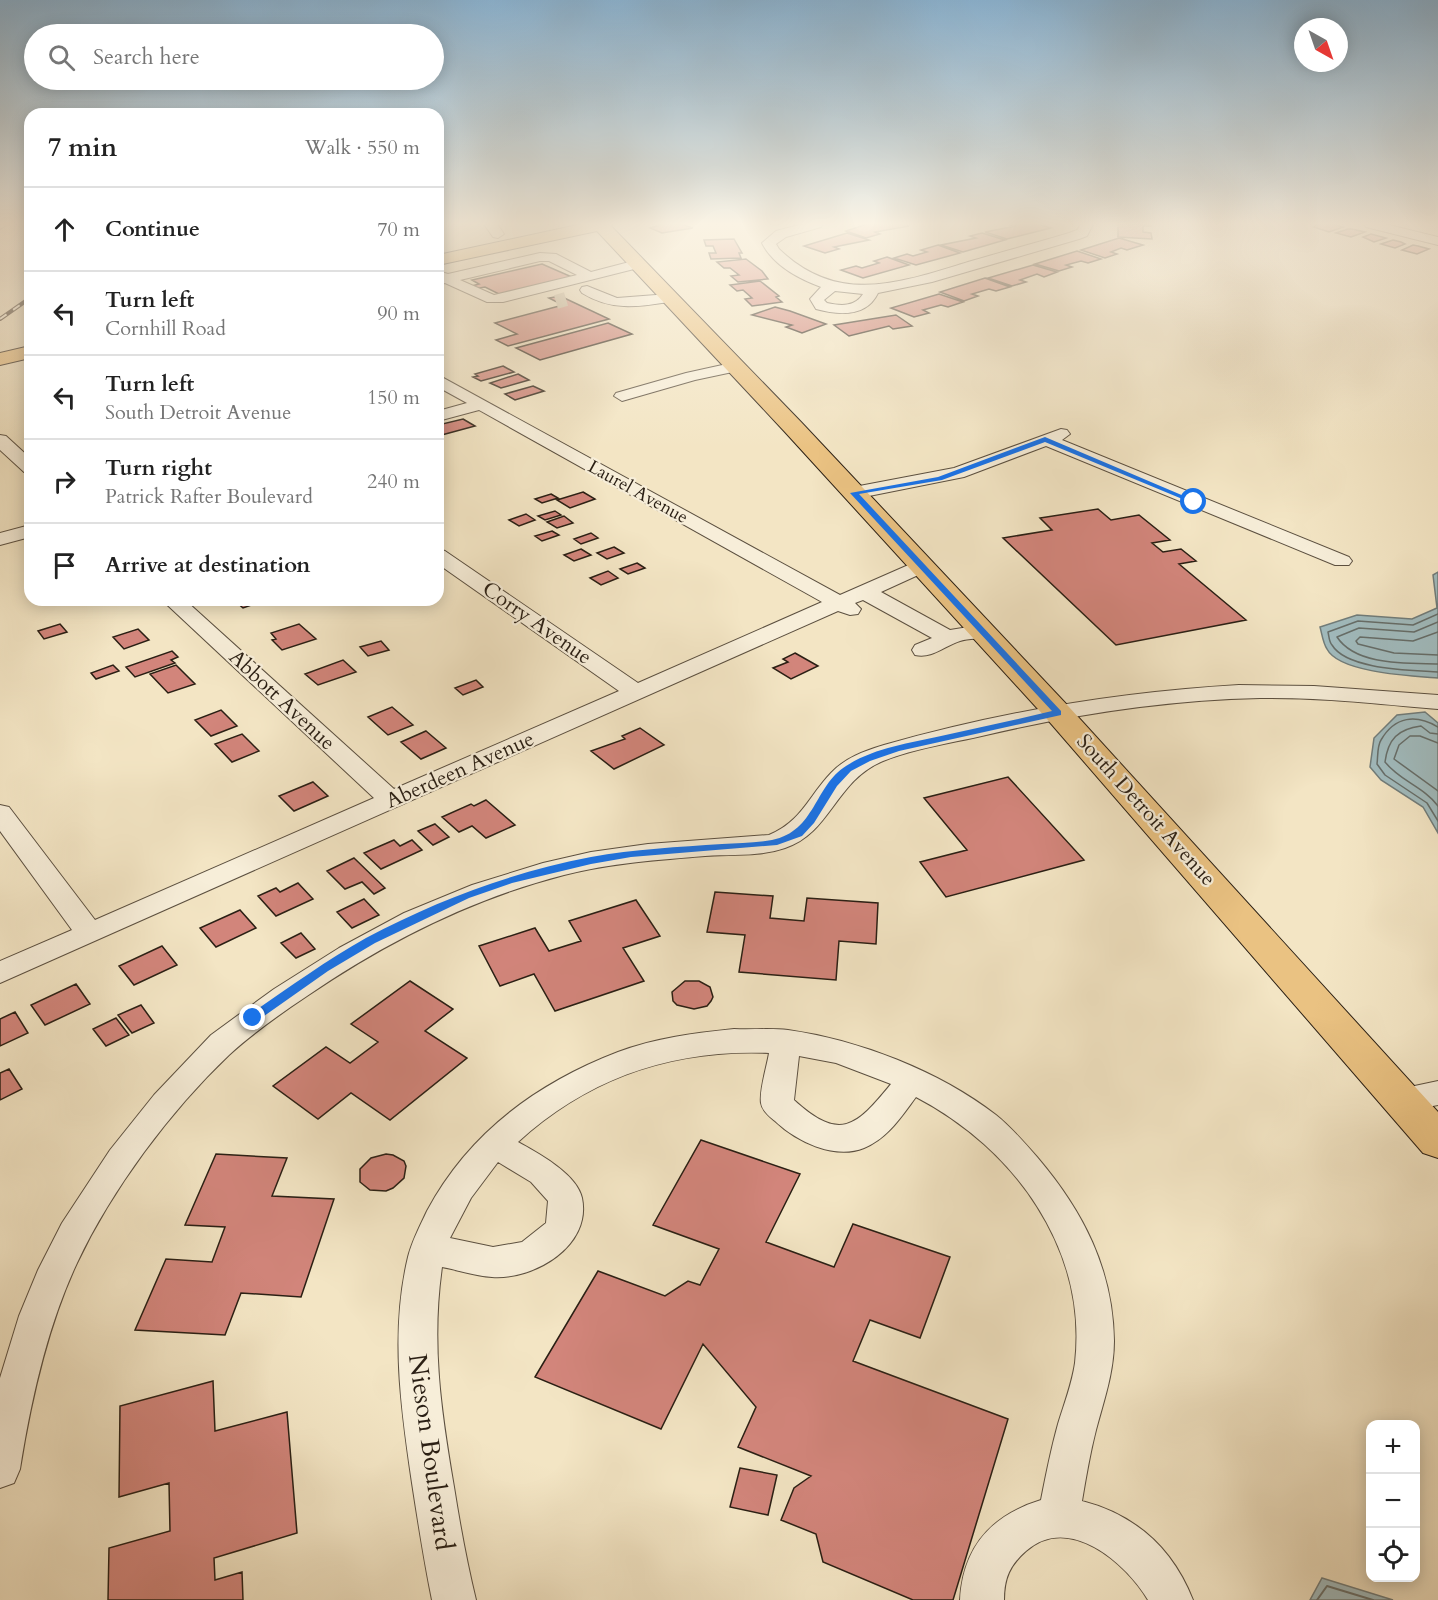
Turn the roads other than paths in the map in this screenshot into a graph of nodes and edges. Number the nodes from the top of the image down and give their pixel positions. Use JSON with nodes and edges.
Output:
{"nodes":[{"id":1,"x":669,"y":298,"type":"edge"},
{"id":2,"x":469,"y":299,"type":"edge"},
{"id":3,"x":600,"y":299,"type":"edge"},
{"id":4,"x":663,"y":299,"type":"edge"},
{"id":5,"x":817,"y":299,"type":"edge"},
{"id":6,"x":869,"y":299,"type":"edge"},
{"id":7,"x":492,"y":314,"type":"dead end"},
{"id":8,"x":24,"y":353,"type":"edge"},
{"id":9,"x":0,"y":359,"type":"edge"},
{"id":10,"x":736,"y":367,"type":"junction"},
{"id":11,"x":444,"y":383,"type":"edge"},
{"id":12,"x":622,"y":396,"type":"dead end"},
{"id":13,"x":481,"y":404,"type":"junction"},
{"id":14,"x":444,"y":414,"type":"edge"},
{"id":15,"x":1069,"y":430,"type":"dead end"},
{"id":16,"x":0,"y":440,"type":"edge"},
{"id":17,"x":1045,"y":440,"type":"junction"},
{"id":18,"x":24,"y":462,"type":"edge"},
{"id":19,"x":854,"y":493,"type":"junction"},
{"id":20,"x":24,"y":533,"type":"edge"},
{"id":21,"x":0,"y":539,"type":"edge"},
{"id":22,"x":444,"y":559,"type":"edge"},
{"id":23,"x":1342,"y":561,"type":"dead end"},
{"id":24,"x":921,"y":567,"type":"junction"},
{"id":25,"x":874,"y":597,"type":"junction"},
{"id":26,"x":839,"y":603,"type":"junction"},
{"id":27,"x":180,"y":606,"type":"edge"},
{"id":28,"x":981,"y":632,"type":"junction"},
{"id":29,"x":948,"y":638,"type":"junction"},
{"id":30,"x":923,"y":650,"type":"dead end"},
{"id":31,"x":636,"y":692,"type":"junction"},
{"id":32,"x":1438,"y":702,"type":"edge"},
{"id":33,"x":1058,"y":713,"type":"junction"},
{"id":34,"x":391,"y":800,"type":"junction"},
{"id":35,"x":0,"y":813,"type":"edge"},
{"id":36,"x":90,"y":933,"type":"junction"},
{"id":37,"x":0,"y":973,"type":"edge"},
{"id":38,"x":786,"y":1041,"type":"junction"},
{"id":39,"x":913,"y":1079,"type":"junction"},
{"id":40,"x":1420,"y":1096,"type":"edge"},
{"id":41,"x":1437,"y":1139,"type":"edge"},
{"id":42,"x":494,"y":1144,"type":"junction"},
{"id":43,"x":428,"y":1249,"type":"junction"},
{"id":44,"x":0,"y":1469,"type":"edge"},
{"id":45,"x":1059,"y":1518,"type":"junction"},
{"id":46,"x":454,"y":1600,"type":"edge"},
{"id":47,"x":982,"y":1600,"type":"edge"},
{"id":48,"x":1171,"y":1600,"type":"edge"}],
"edges":[{"from":1,"to":10,"type":"main road","name":"South Detroit Avenue"},
{"from":2,"to":7,"type":"street"},
{"from":3,"to":4,"type":"street"},
{"from":5,"to":6,"type":"street"},
{"from":8,"to":9,"type":"main road"},
{"from":10,"to":12,"type":"street"},
{"from":10,"to":19,"type":"main road","name":"South Detroit Avenue"},
{"from":11,"to":13,"type":"street","name":"Laurel Avenue"},
{"from":13,"to":14,"type":"street"},
{"from":13,"to":26,"type":"street","name":"Laurel Avenue"},
{"from":15,"to":17,"type":"street"},
{"from":16,"to":18,"type":"street"},
{"from":17,"to":19,"type":"street"},
{"from":17,"to":23,"type":"street"},
{"from":19,"to":24,"type":"main road","name":"South Detroit Avenue"},
{"from":20,"to":21,"type":"street"},
{"from":22,"to":31,"type":"street","name":"Corry Avenue"},
{"from":24,"to":25,"type":"street","name":"Aberdeen Avenue"},
{"from":24,"to":28,"type":"main road","name":"South Detroit Avenue"},
{"from":25,"to":26,"type":"street","name":"Aberdeen Avenue"},
{"from":25,"to":29,"type":"street"},
{"from":26,"to":31,"type":"street","name":"Aberdeen Avenue"},
{"from":27,"to":34,"type":"street","name":"Abbott Avenue"},
{"from":28,"to":29,"type":"street"},
{"from":28,"to":33,"type":"main road","name":"South Detroit Avenue"},
{"from":29,"to":30,"type":"street"},
{"from":31,"to":34,"type":"street","name":"Aberdeen Avenue"},
{"from":32,"to":33,"type":"street"},
{"from":33,"to":40,"type":"main road","name":"South Detroit Avenue"},
{"from":33,"to":44,"type":"street"},
{"from":34,"to":36,"type":"street","name":"Aberdeen Avenue"},
{"from":35,"to":36,"type":"street"},
{"from":36,"to":37,"type":"street","name":"Aberdeen Avenue"},
{"from":38,"to":39,"type":"street","name":"Nieson Boulevard"},
{"from":38,"to":39,"type":"street"},
{"from":38,"to":42,"type":"street","name":"Nieson Boulevard"},
{"from":39,"to":45,"type":"street","name":"Nieson Boulevard"},
{"from":40,"to":41,"type":"main road","name":"South Detroit Avenue"},
{"from":42,"to":43,"type":"street","name":"Nieson Boulevard"},
{"from":42,"to":43,"type":"street"},
{"from":43,"to":46,"type":"street","name":"Nieson Boulevard"},
{"from":45,"to":47,"type":"street"},
{"from":45,"to":48,"type":"street"}]}
